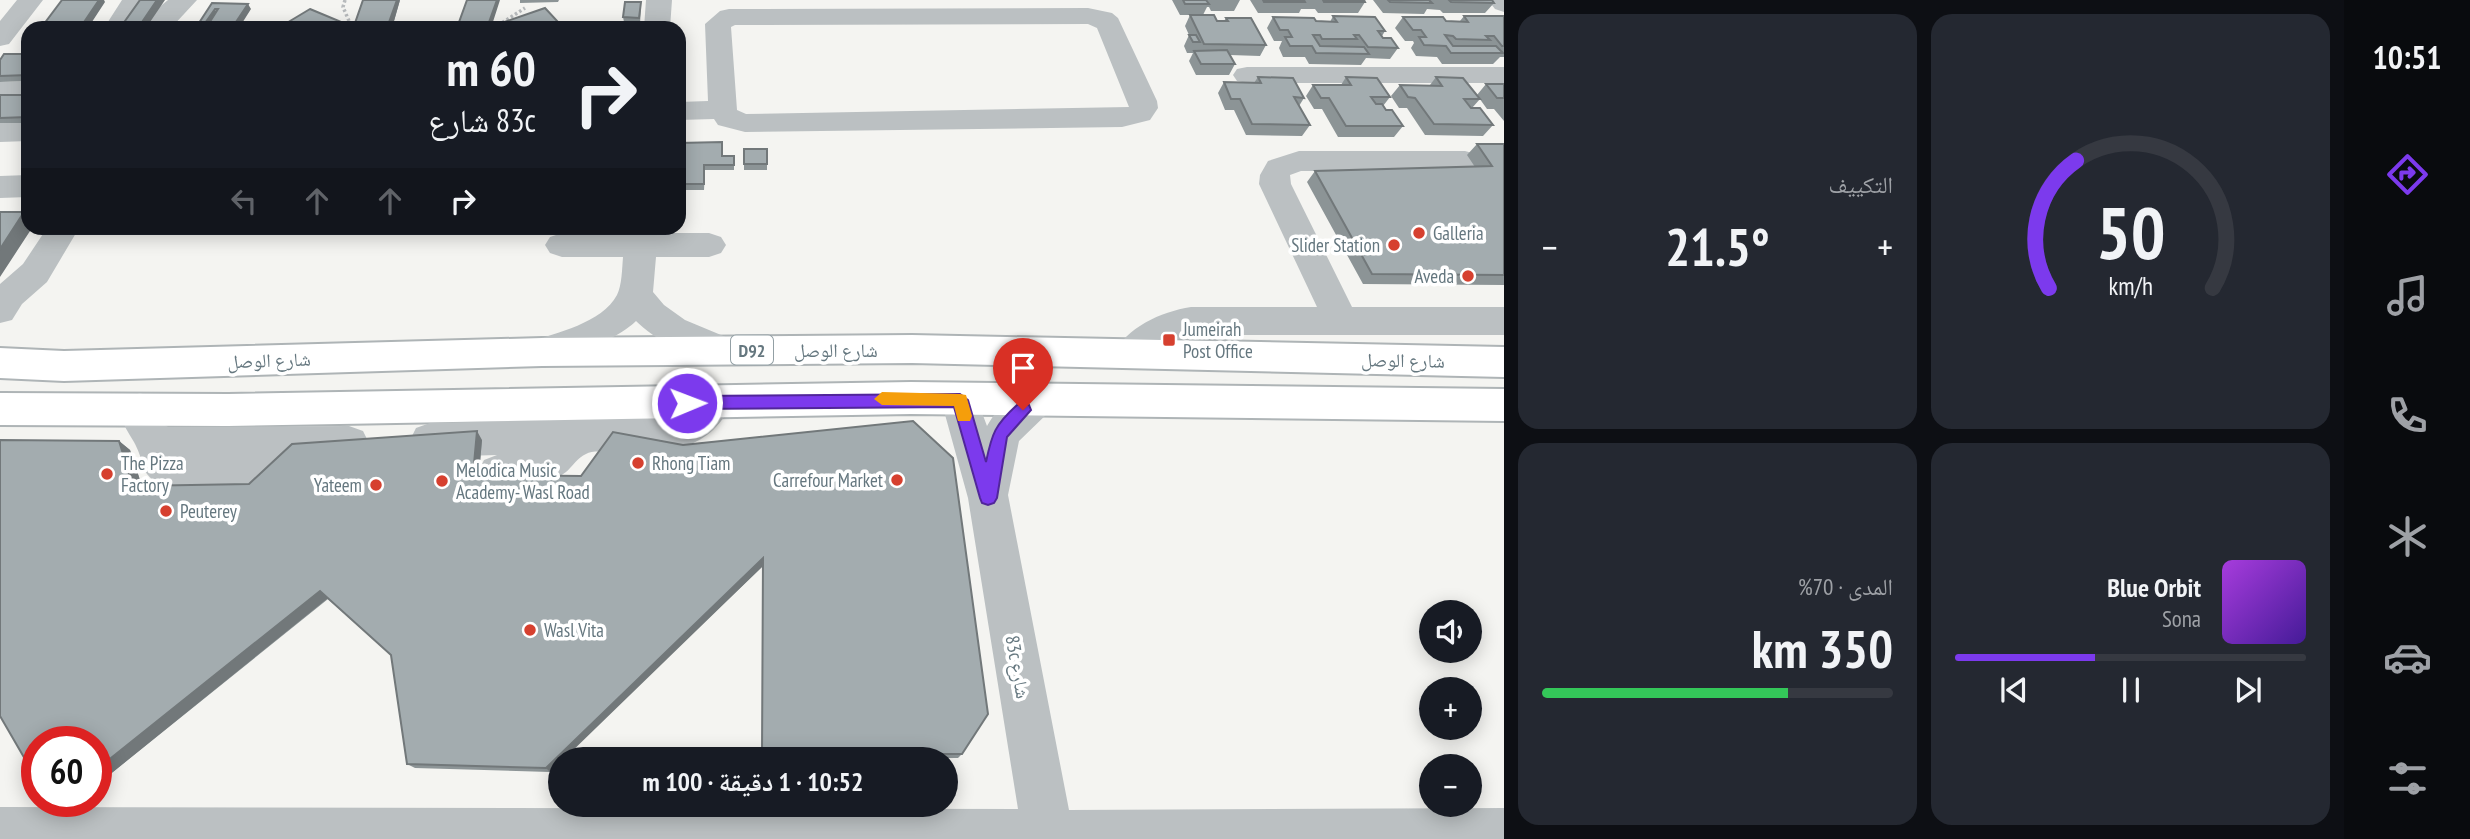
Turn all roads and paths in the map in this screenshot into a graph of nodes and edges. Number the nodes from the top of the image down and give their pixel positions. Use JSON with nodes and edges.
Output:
{"nodes":[{"id":1,"x":135,"y":0,"type":"edge"},
{"id":2,"x":184,"y":0,"type":"edge"},
{"id":3,"x":345,"y":0,"type":"edge"},
{"id":4,"x":659,"y":0,"type":"edge"},
{"id":5,"x":18,"y":6,"type":"edge"},
{"id":6,"x":525,"y":8,"type":"dead end"},
{"id":7,"x":906,"y":8,"type":"edge"},
{"id":8,"x":122,"y":21,"type":"edge"},
{"id":9,"x":162,"y":21,"type":"edge"},
{"id":10,"x":349,"y":21,"type":"edge"},
{"id":11,"x":505,"y":21,"type":"edge"},
{"id":12,"x":658,"y":21,"type":"edge"},
{"id":13,"x":0,"y":38,"type":"edge"},
{"id":14,"x":1247,"y":75,"type":"dead end"},
{"id":15,"x":1504,"y":75,"type":"edge"},
{"id":16,"x":21,"y":90,"type":"edge"},
{"id":17,"x":0,"y":91,"type":"edge"},
{"id":18,"x":723,"y":110,"type":"junction"},
{"id":19,"x":686,"y":111,"type":"edge"},
{"id":20,"x":21,"y":131,"type":"edge"},
{"id":21,"x":0,"y":132,"type":"edge"},
{"id":22,"x":1467,"y":162,"type":"dead end"},
{"id":23,"x":21,"y":186,"type":"edge"},
{"id":24,"x":0,"y":187,"type":"edge"},
{"id":25,"x":59,"y":235,"type":"edge"},
{"id":26,"x":640,"y":237,"type":"edge"},
{"id":27,"x":562,"y":245,"type":"dead end"},
{"id":28,"x":709,"y":245,"type":"dead end"},
{"id":29,"x":1221,"y":292,"type":"dead end"},
{"id":30,"x":635,"y":294,"type":"junction"},
{"id":31,"x":0,"y":310,"type":"edge"},
{"id":32,"x":1259,"y":320,"type":"junction"},
{"id":33,"x":1341,"y":320,"type":"junction"},
{"id":34,"x":1504,"y":321,"type":"edge"},
{"id":35,"x":720,"y":350,"type":"junction"},
{"id":36,"x":847,"y":351,"type":"junction"},
{"id":37,"x":542,"y":352,"type":"junction"},
{"id":38,"x":1130,"y":356,"type":"junction"},
{"id":39,"x":1504,"y":362,"type":"edge"},
{"id":40,"x":0,"y":363,"type":"edge"},
{"id":41,"x":1504,"y":377,"type":"edge"},
{"id":42,"x":960,"y":400,"type":"junction"},
{"id":43,"x":1037,"y":400,"type":"junction"},
{"id":44,"x":714,"y":402,"type":"junction"},
{"id":45,"x":1504,"y":405,"type":"edge"},
{"id":46,"x":0,"y":409,"type":"edge"},
{"id":47,"x":228,"y":411,"type":"junction"},
{"id":48,"x":148,"y":426,"type":"junction"},
{"id":49,"x":577,"y":437,"type":"junction"},
{"id":50,"x":498,"y":472,"type":"edge"},
{"id":51,"x":269,"y":475,"type":"edge"},
{"id":52,"x":988,"y":498,"type":"junction"},
{"id":53,"x":0,"y":833,"type":"edge"},
{"id":54,"x":339,"y":834,"type":"edge"},
{"id":55,"x":1504,"y":834,"type":"edge"},
{"id":56,"x":1048,"y":836,"type":"junction"},
{"id":57,"x":944,"y":838,"type":"edge"},
{"id":58,"x":1235,"y":838,"type":"edge"}],
"edges":[{"from":1,"to":8,"type":"street"},
{"from":2,"to":9,"type":"street"},
{"from":3,"to":10,"type":"path"},
{"from":4,"to":12,"type":"street"},
{"from":5,"to":13,"type":"street"},
{"from":6,"to":11,"type":"path"},
{"from":7,"to":18,"type":"street"},
{"from":7,"to":18,"type":"street"},
{"from":14,"to":15,"type":"street"},
{"from":16,"to":17,"type":"street"},
{"from":18,"to":19,"type":"street"},
{"from":20,"to":21,"type":"street"},
{"from":22,"to":33,"type":"street"},
{"from":23,"to":24,"type":"street"},
{"from":25,"to":31,"type":"street"},
{"from":26,"to":27,"type":"street"},
{"from":26,"to":28,"type":"street"},
{"from":26,"to":30,"type":"street"},
{"from":29,"to":32,"type":"street"},
{"from":30,"to":35,"type":"street"},
{"from":30,"to":37,"type":"street"},
{"from":32,"to":33,"type":"street"},
{"from":32,"to":38,"type":"street"},
{"from":33,"to":34,"type":"street"},
{"from":35,"to":36,"type":"main road","name":"شارع الوصل","number":"D92"},
{"from":35,"to":37,"type":"main road","name":"شارع الوصل","number":"D92"},
{"from":36,"to":38,"type":"main road","name":"شارع الوصل","number":"D92"},
{"from":36,"to":47,"type":"main road"},
{"from":37,"to":40,"type":"main road","name":"شارع الوصل","number":"D92"},
{"from":38,"to":39,"type":"main road","name":"شارع الوصل","number":"D92"},
{"from":41,"to":42,"type":"main road"},
{"from":42,"to":43,"type":"main road"},
{"from":42,"to":44,"type":"main road"},
{"from":42,"to":52,"type":"street","name":"83c شارع"},
{"from":43,"to":45,"type":"main road"},
{"from":43,"to":52,"type":"street","name":"83c شارع"},
{"from":44,"to":47,"type":"main road"},
{"from":44,"to":49,"type":"street"},
{"from":46,"to":48,"type":"main road"},
{"from":47,"to":48,"type":"main road"},
{"from":48,"to":49,"type":"street"},
{"from":48,"to":51,"type":"street"},
{"from":49,"to":50,"type":"street"},
{"from":52,"to":56,"type":"street","name":"83c شارع"},
{"from":53,"to":54,"type":"street"},
{"from":54,"to":57,"type":"street"},
{"from":55,"to":58,"type":"street"},
{"from":56,"to":57,"type":"street"},
{"from":56,"to":58,"type":"street"}]}
